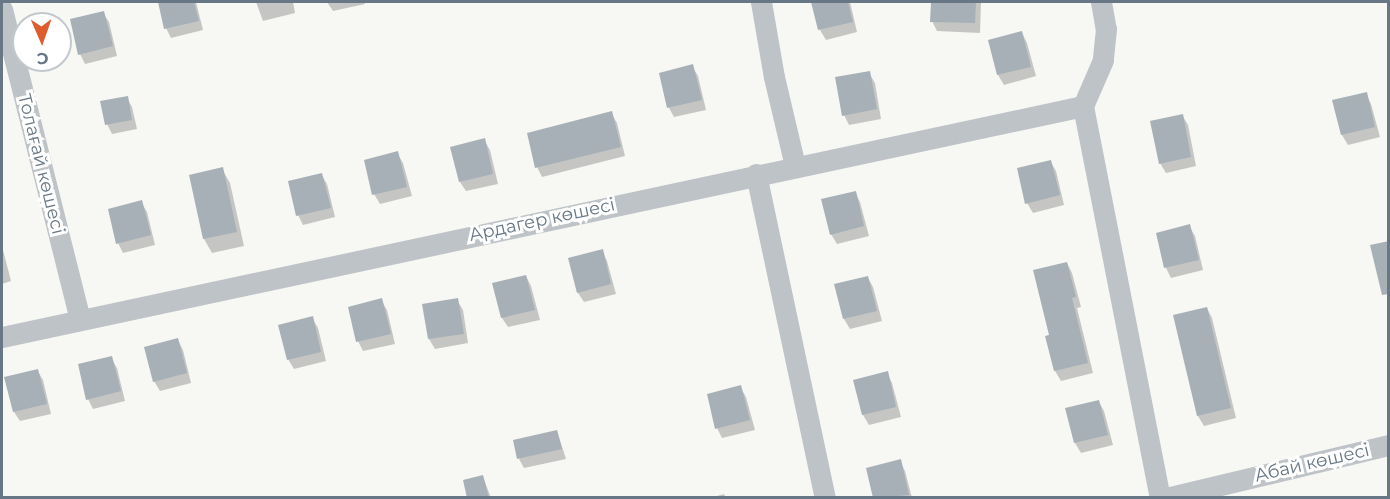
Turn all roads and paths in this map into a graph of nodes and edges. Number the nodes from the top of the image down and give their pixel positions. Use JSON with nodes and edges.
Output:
{"nodes":[{"id":1,"x":761,"y":2,"type":"edge"},
{"id":2,"x":1101,"y":2,"type":"edge"},
{"id":3,"x":2,"y":9,"type":"edge"},
{"id":4,"x":1083,"y":106,"type":"junction"},
{"id":5,"x":795,"y":166,"type":"junction"},
{"id":6,"x":756,"y":174,"type":"junction"},
{"id":7,"x":80,"y":319,"type":"junction"},
{"id":8,"x":2,"y":337,"type":"edge"},
{"id":9,"x":1389,"y":444,"type":"edge"},
{"id":10,"x":825,"y":498,"type":"edge"},
{"id":11,"x":1160,"y":498,"type":"edge"},
{"id":12,"x":1166,"y":498,"type":"edge"}],
"edges":[{"from":1,"to":5,"type":"street"},
{"from":2,"to":4,"type":"street"},
{"from":3,"to":7,"type":"street","name":"Толағай көшесі"},
{"from":4,"to":5,"type":"street","name":"Ардагер көшесі"},
{"from":4,"to":11,"type":"street"},
{"from":5,"to":6,"type":"street","name":"Ардагер көшесі"},
{"from":6,"to":7,"type":"street","name":"Ардагер көшесі"},
{"from":6,"to":10,"type":"street"},
{"from":7,"to":8,"type":"street","name":"Ардагер көшесі"},
{"from":9,"to":12,"type":"street","name":"Абай көшесі"}]}
